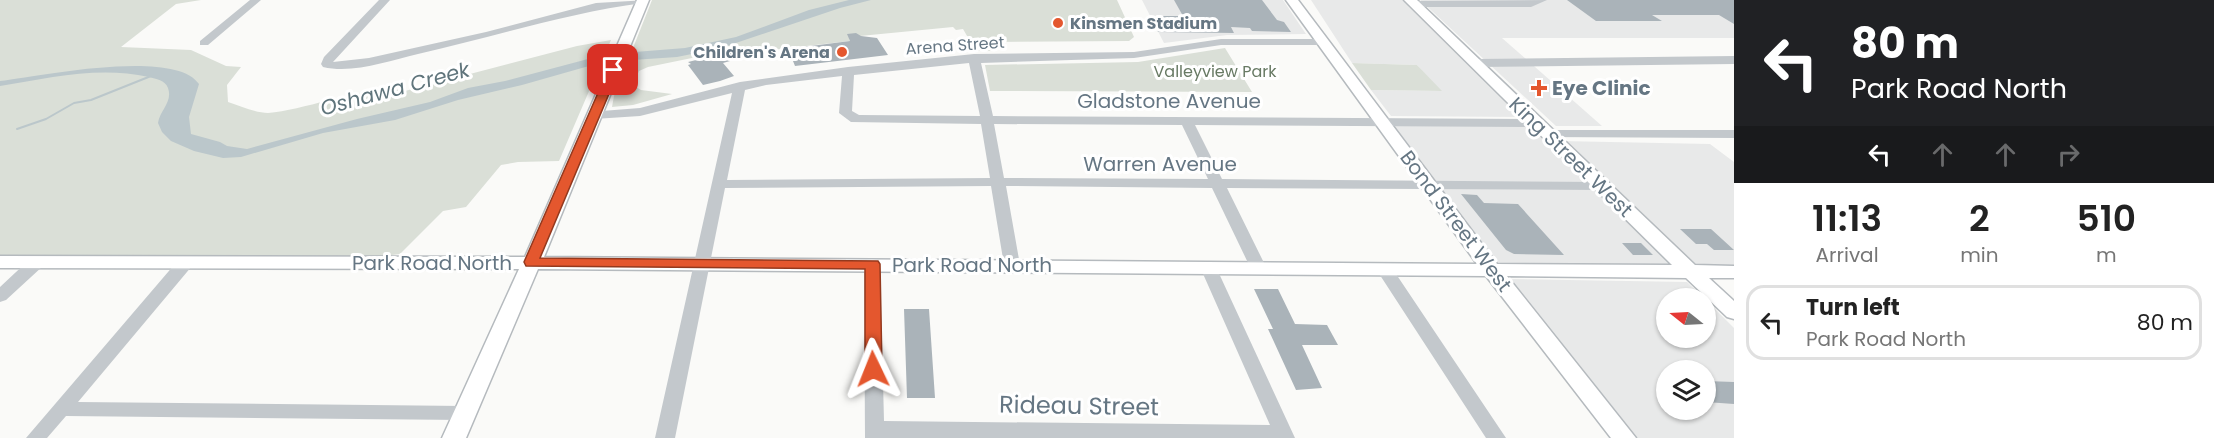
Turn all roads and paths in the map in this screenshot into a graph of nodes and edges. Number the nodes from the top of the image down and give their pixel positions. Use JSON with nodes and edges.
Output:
{"nodes":[{"id":1,"x":256,"y":0,"type":"edge"},
{"id":2,"x":385,"y":0,"type":"edge"},
{"id":3,"x":643,"y":0,"type":"edge"},
{"id":4,"x":1292,"y":0,"type":"edge"},
{"id":5,"x":1542,"y":0,"type":"edge"},
{"id":6,"x":1412,"y":2,"type":"edge"},
{"id":7,"x":1322,"y":42,"type":"junction"},
{"id":8,"x":204,"y":43,"type":"dead end"},
{"id":9,"x":974,"y":58,"type":"junction"},
{"id":10,"x":1734,"y":60,"type":"edge"},
{"id":11,"x":1475,"y":63,"type":"junction"},
{"id":12,"x":848,"y":71,"type":"junction"},
{"id":13,"x":740,"y":86,"type":"junction"},
{"id":14,"x":594,"y":115,"type":"junction"},
{"id":15,"x":987,"y":119,"type":"junction"},
{"id":16,"x":1187,"y":121,"type":"junction"},
{"id":17,"x":1380,"y":122,"type":"junction"},
{"id":18,"x":1542,"y":128,"type":"junction"},
{"id":19,"x":1734,"y":134,"type":"edge"},
{"id":20,"x":998,"y":182,"type":"junction"},
{"id":21,"x":719,"y":184,"type":"junction"},
{"id":22,"x":1218,"y":184,"type":"junction"},
{"id":23,"x":1428,"y":185,"type":"junction"},
{"id":24,"x":1601,"y":186,"type":"junction"},
{"id":25,"x":0,"y":262,"type":"edge"},
{"id":26,"x":37,"y":262,"type":"junction"},
{"id":27,"x":186,"y":262,"type":"junction"},
{"id":28,"x":531,"y":262,"type":"junction"},
{"id":29,"x":701,"y":264,"type":"junction"},
{"id":30,"x":872,"y":264,"type":"junction"},
{"id":31,"x":1012,"y":265,"type":"junction"},
{"id":32,"x":1208,"y":267,"type":"junction"},
{"id":33,"x":1258,"y":267,"type":"junction"},
{"id":34,"x":1384,"y":269,"type":"junction"},
{"id":35,"x":1493,"y":270,"type":"junction"},
{"id":36,"x":1691,"y":272,"type":"junction"},
{"id":37,"x":1734,"y":272,"type":"edge"},
{"id":38,"x":0,"y":296,"type":"edge"},
{"id":39,"x":1734,"y":312,"type":"edge"},
{"id":40,"x":62,"y":409,"type":"junction"},
{"id":41,"x":464,"y":413,"type":"junction"},
{"id":42,"x":875,"y":434,"type":"edge"},
{"id":43,"x":1284,"y":436,"type":"edge"},
{"id":44,"x":36,"y":438,"type":"edge"},
{"id":45,"x":454,"y":438,"type":"edge"},
{"id":46,"x":665,"y":438,"type":"edge"},
{"id":47,"x":1496,"y":438,"type":"edge"},
{"id":48,"x":1624,"y":438,"type":"edge"}],
"edges":[{"from":1,"to":8,"type":"street"},
{"from":2,"to":3,"type":"street"},
{"from":3,"to":14,"type":"main road"},
{"from":4,"to":7,"type":"main road","name":"Bond Street West"},
{"from":5,"to":6,"type":"street"},
{"from":6,"to":11,"type":"main road","name":"King Street West"},
{"from":7,"to":9,"type":"street","name":"Arena Street"},
{"from":7,"to":17,"type":"main road","name":"Bond Street West"},
{"from":9,"to":12,"type":"street","name":"Arena Street"},
{"from":9,"to":15,"type":"street"},
{"from":10,"to":11,"type":"street"},
{"from":11,"to":18,"type":"main road","name":"King Street West"},
{"from":12,"to":13,"type":"street","name":"Arena Street"},
{"from":12,"to":15,"type":"street","name":"Gladstone Avenue"},
{"from":13,"to":14,"type":"street","name":"Arena Street"},
{"from":13,"to":21,"type":"street"},
{"from":14,"to":28,"type":"main road"},
{"from":15,"to":16,"type":"street","name":"Gladstone Avenue"},
{"from":15,"to":20,"type":"street"},
{"from":16,"to":17,"type":"street","name":"Gladstone Avenue"},
{"from":16,"to":22,"type":"street"},
{"from":17,"to":18,"type":"street","name":"Gladstone Avenue"},
{"from":17,"to":23,"type":"main road","name":"Bond Street West"},
{"from":18,"to":19,"type":"street","name":"Gladstone Avenue"},
{"from":18,"to":24,"type":"main road","name":"King Street West"},
{"from":20,"to":21,"type":"street","name":"Warren Avenue"},
{"from":20,"to":22,"type":"street","name":"Warren Avenue"},
{"from":20,"to":31,"type":"street"},
{"from":21,"to":29,"type":"street"},
{"from":22,"to":23,"type":"street","name":"Warren Avenue"},
{"from":22,"to":33,"type":"street"},
{"from":23,"to":24,"type":"street","name":"Warren Avenue"},
{"from":23,"to":35,"type":"main road","name":"Bond Street West"},
{"from":24,"to":36,"type":"main road","name":"King Street West"},
{"from":25,"to":26,"type":"main road","name":"Park Road North"},
{"from":26,"to":27,"type":"main road","name":"Park Road North"},
{"from":26,"to":38,"type":"street"},
{"from":27,"to":28,"type":"main road","name":"Park Road North"},
{"from":27,"to":40,"type":"street"},
{"from":28,"to":29,"type":"main road","name":"Park Road North"},
{"from":28,"to":41,"type":"main road"},
{"from":29,"to":30,"type":"main road","name":"Park Road North"},
{"from":29,"to":46,"type":"street"},
{"from":30,"to":31,"type":"main road","name":"Park Road North"},
{"from":30,"to":42,"type":"street"},
{"from":31,"to":32,"type":"main road","name":"Park Road North"},
{"from":32,"to":33,"type":"main road","name":"Park Road North"},
{"from":32,"to":43,"type":"street"},
{"from":33,"to":34,"type":"main road","name":"Park Road North"},
{"from":34,"to":35,"type":"main road","name":"Park Road North"},
{"from":34,"to":47,"type":"street"},
{"from":35,"to":36,"type":"main road","name":"Park Road North"},
{"from":35,"to":48,"type":"main road","name":"Bond Street West"},
{"from":36,"to":37,"type":"main road","name":"Park Road North"},
{"from":36,"to":39,"type":"main road","name":"King Street West"},
{"from":40,"to":41,"type":"street"},
{"from":40,"to":44,"type":"street"},
{"from":41,"to":45,"type":"main road"},
{"from":42,"to":43,"type":"street","name":"Rideau Street"}]}
